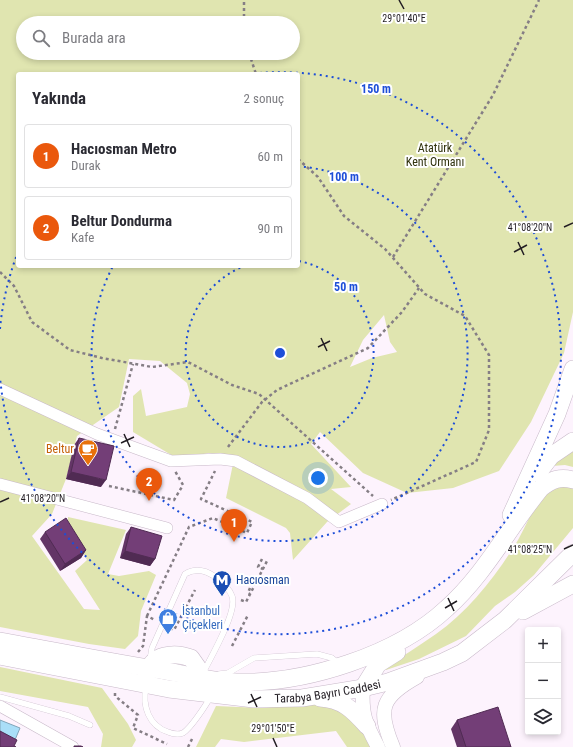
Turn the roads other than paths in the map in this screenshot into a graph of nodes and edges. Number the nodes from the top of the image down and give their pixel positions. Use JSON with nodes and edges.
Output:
{"nodes":[{"id":1,"x":573,"y":369,"type":"edge"},
{"id":2,"x":0,"y":389,"type":"edge"},
{"id":3,"x":573,"y":441,"type":"edge"},
{"id":4,"x":573,"y":480,"type":"edge"},
{"id":5,"x":0,"y":484,"type":"edge"},
{"id":6,"x":518,"y":502,"type":"junction"},
{"id":7,"x":382,"y":504,"type":"road end"},
{"id":8,"x":167,"y":528,"type":"dead end"},
{"id":9,"x":496,"y":550,"type":"junction"},
{"id":10,"x":571,"y":551,"type":"edge"},
{"id":11,"x":573,"y":584,"type":"edge"},
{"id":12,"x":435,"y":619,"type":"junction"},
{"id":13,"x":505,"y":620,"type":"junction"},
{"id":14,"x":0,"y":641,"type":"edge"},
{"id":15,"x":0,"y":656,"type":"edge"},
{"id":16,"x":443,"y":662,"type":"junction"},
{"id":17,"x":343,"y":666,"type":"junction"},
{"id":18,"x":149,"y":668,"type":"junction"},
{"id":19,"x":201,"y":678,"type":"junction"},
{"id":20,"x":147,"y":685,"type":"junction"},
{"id":21,"x":364,"y":688,"type":"junction"},
{"id":22,"x":212,"y":694,"type":"junction"},
{"id":23,"x":0,"y":697,"type":"edge"},
{"id":24,"x":302,"y":698,"type":"junction"},
{"id":25,"x":0,"y":706,"type":"edge"},
{"id":26,"x":90,"y":725,"type":"dead end"},
{"id":27,"x":367,"y":726,"type":"junction"},
{"id":28,"x":72,"y":747,"type":"edge"},
{"id":29,"x":378,"y":747,"type":"edge"},
{"id":30,"x":393,"y":747,"type":"edge"}],
"edges":[{"from":1,"to":6,"type":"main road"},
{"from":2,"to":7,"type":"street"},
{"from":3,"to":6,"type":"main road"},
{"from":4,"to":9,"type":"main road"},
{"from":5,"to":8,"type":"street"},
{"from":6,"to":9,"type":"main road"},
{"from":9,"to":12,"type":"main road","name":"Tarabya Bayırı Caddesi"},
{"from":10,"to":13,"type":"main road","name":"Tarabya Bayırı Caddesi"},
{"from":11,"to":13,"type":"main road"},
{"from":12,"to":17,"type":"main road","name":"Tarabya Bayırı Caddesi"},
{"from":12,"to":21,"type":"main road"},
{"from":13,"to":16,"type":"main road","name":"Tarabya Bayırı Caddesi"},
{"from":14,"to":18,"type":"main road","name":"Tarabya Bayırı Caddesi"},
{"from":15,"to":20,"type":"main road","name":"Tarabya Bayırı Caddesi"},
{"from":16,"to":21,"type":"main road","name":"Tarabya Bayırı Caddesi"},
{"from":16,"to":30,"type":"street"},
{"from":17,"to":19,"type":"main road","name":"Tarabya Bayırı Caddesi"},
{"from":17,"to":19,"type":"lane"},
{"from":18,"to":19,"type":"main road","name":"Tarabya Bayırı Caddesi"},
{"from":18,"to":19,"type":"lane"},
{"from":18,"to":20,"type":"main road"},
{"from":20,"to":22,"type":"main road","name":"Tarabya Bayırı Caddesi"},
{"from":20,"to":22,"type":"lane"},
{"from":21,"to":24,"type":"main road","name":"Tarabya Bayırı Caddesi"},
{"from":21,"to":27,"type":"street"},
{"from":22,"to":24,"type":"main road","name":"Tarabya Bayırı Caddesi"},
{"from":23,"to":26,"type":"lane"},
{"from":24,"to":27,"type":"main road"},
{"from":25,"to":28,"type":"street"},
{"from":27,"to":29,"type":"street"}]}
